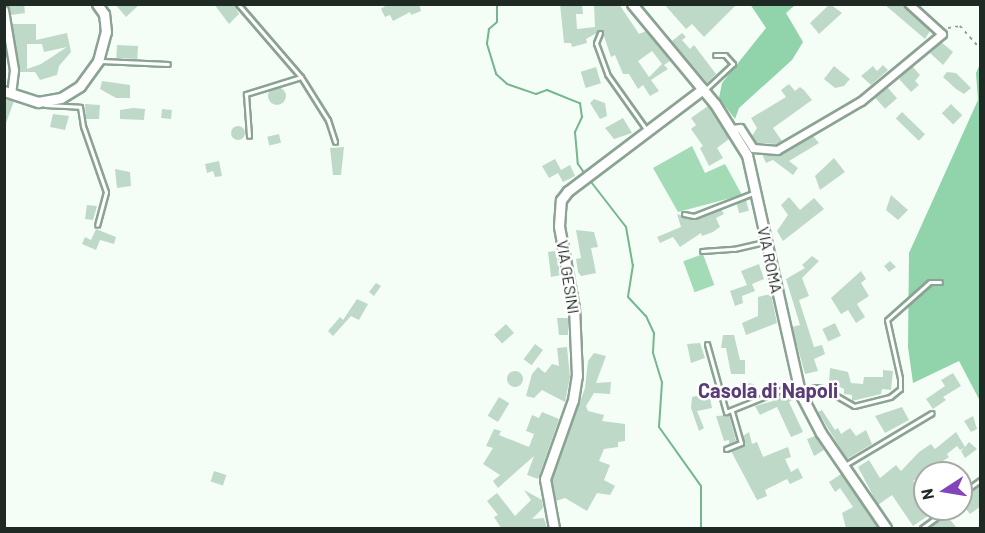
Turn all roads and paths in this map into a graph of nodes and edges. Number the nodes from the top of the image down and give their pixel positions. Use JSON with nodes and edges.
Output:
{"nodes":[{"id":1,"x":97,"y":4,"type":"edge"},
{"id":2,"x":238,"y":4,"type":"edge"},
{"id":3,"x":632,"y":4,"type":"edge"},
{"id":4,"x":909,"y":4,"type":"edge"},
{"id":5,"x":4,"y":10,"type":"edge"},
{"id":6,"x":600,"y":33,"type":"dead end"},
{"id":7,"x":942,"y":34,"type":"junction"},
{"id":8,"x":981,"y":48,"type":"edge"},
{"id":9,"x":715,"y":55,"type":"dead end"},
{"id":10,"x":98,"y":61,"type":"junction"},
{"id":11,"x":168,"y":64,"type":"dead end"},
{"id":12,"x":301,"y":77,"type":"junction"},
{"id":13,"x":704,"y":90,"type":"junction"},
{"id":14,"x":8,"y":92,"type":"edge"},
{"id":15,"x":38,"y":102,"type":"junction"},
{"id":16,"x":732,"y":129,"type":"junction"},
{"id":17,"x":647,"y":131,"type":"junction"},
{"id":18,"x":249,"y":136,"type":"dead end"},
{"id":19,"x":335,"y":142,"type":"dead end"},
{"id":20,"x":755,"y":193,"type":"junction"},
{"id":21,"x":684,"y":214,"type":"dead end"},
{"id":22,"x":97,"y":225,"type":"dead end"},
{"id":23,"x":766,"y":242,"type":"junction"},
{"id":24,"x":702,"y":251,"type":"dead end"},
{"id":25,"x":940,"y":282,"type":"dead end"},
{"id":26,"x":707,"y":344,"type":"dead end"},
{"id":27,"x":799,"y":388,"type":"junction"},
{"id":28,"x":732,"y":411,"type":"junction"},
{"id":29,"x":932,"y":413,"type":"dead end"},
{"id":30,"x":726,"y":449,"type":"dead end"},
{"id":31,"x":844,"y":465,"type":"junction"},
{"id":32,"x":554,"y":528,"type":"edge"},
{"id":33,"x":886,"y":528,"type":"edge"}],
"edges":[{"from":1,"to":10,"type":"street"},
{"from":2,"to":12,"type":"lane"},
{"from":3,"to":13,"type":"street","name":"VIA ROMA"},
{"from":4,"to":7,"type":"street"},
{"from":5,"to":14,"type":"street"},
{"from":6,"to":17,"type":"lane"},
{"from":7,"to":8,"type":"path"},
{"from":7,"to":16,"type":"street"},
{"from":9,"to":13,"type":"lane"},
{"from":10,"to":11,"type":"lane"},
{"from":10,"to":15,"type":"street"},
{"from":12,"to":18,"type":"lane"},
{"from":12,"to":19,"type":"lane"},
{"from":13,"to":16,"type":"street","name":"VIA ROMA"},
{"from":13,"to":17,"type":"street","name":"VIA GESINI"},
{"from":14,"to":15,"type":"street"},
{"from":15,"to":22,"type":"lane"},
{"from":16,"to":20,"type":"street","name":"VIA ROMA"},
{"from":17,"to":32,"type":"street","name":"VIA GESINI"},
{"from":20,"to":21,"type":"lane"},
{"from":20,"to":23,"type":"street","name":"VIA ROMA"},
{"from":23,"to":24,"type":"lane"},
{"from":23,"to":27,"type":"street","name":"VIA ROMA"},
{"from":25,"to":27,"type":"lane"},
{"from":26,"to":28,"type":"lane"},
{"from":27,"to":28,"type":"lane"},
{"from":27,"to":31,"type":"street","name":"VIA ROMA"},
{"from":28,"to":30,"type":"lane"},
{"from":29,"to":31,"type":"lane"},
{"from":31,"to":33,"type":"street","name":"VIA ROMA"}]}
